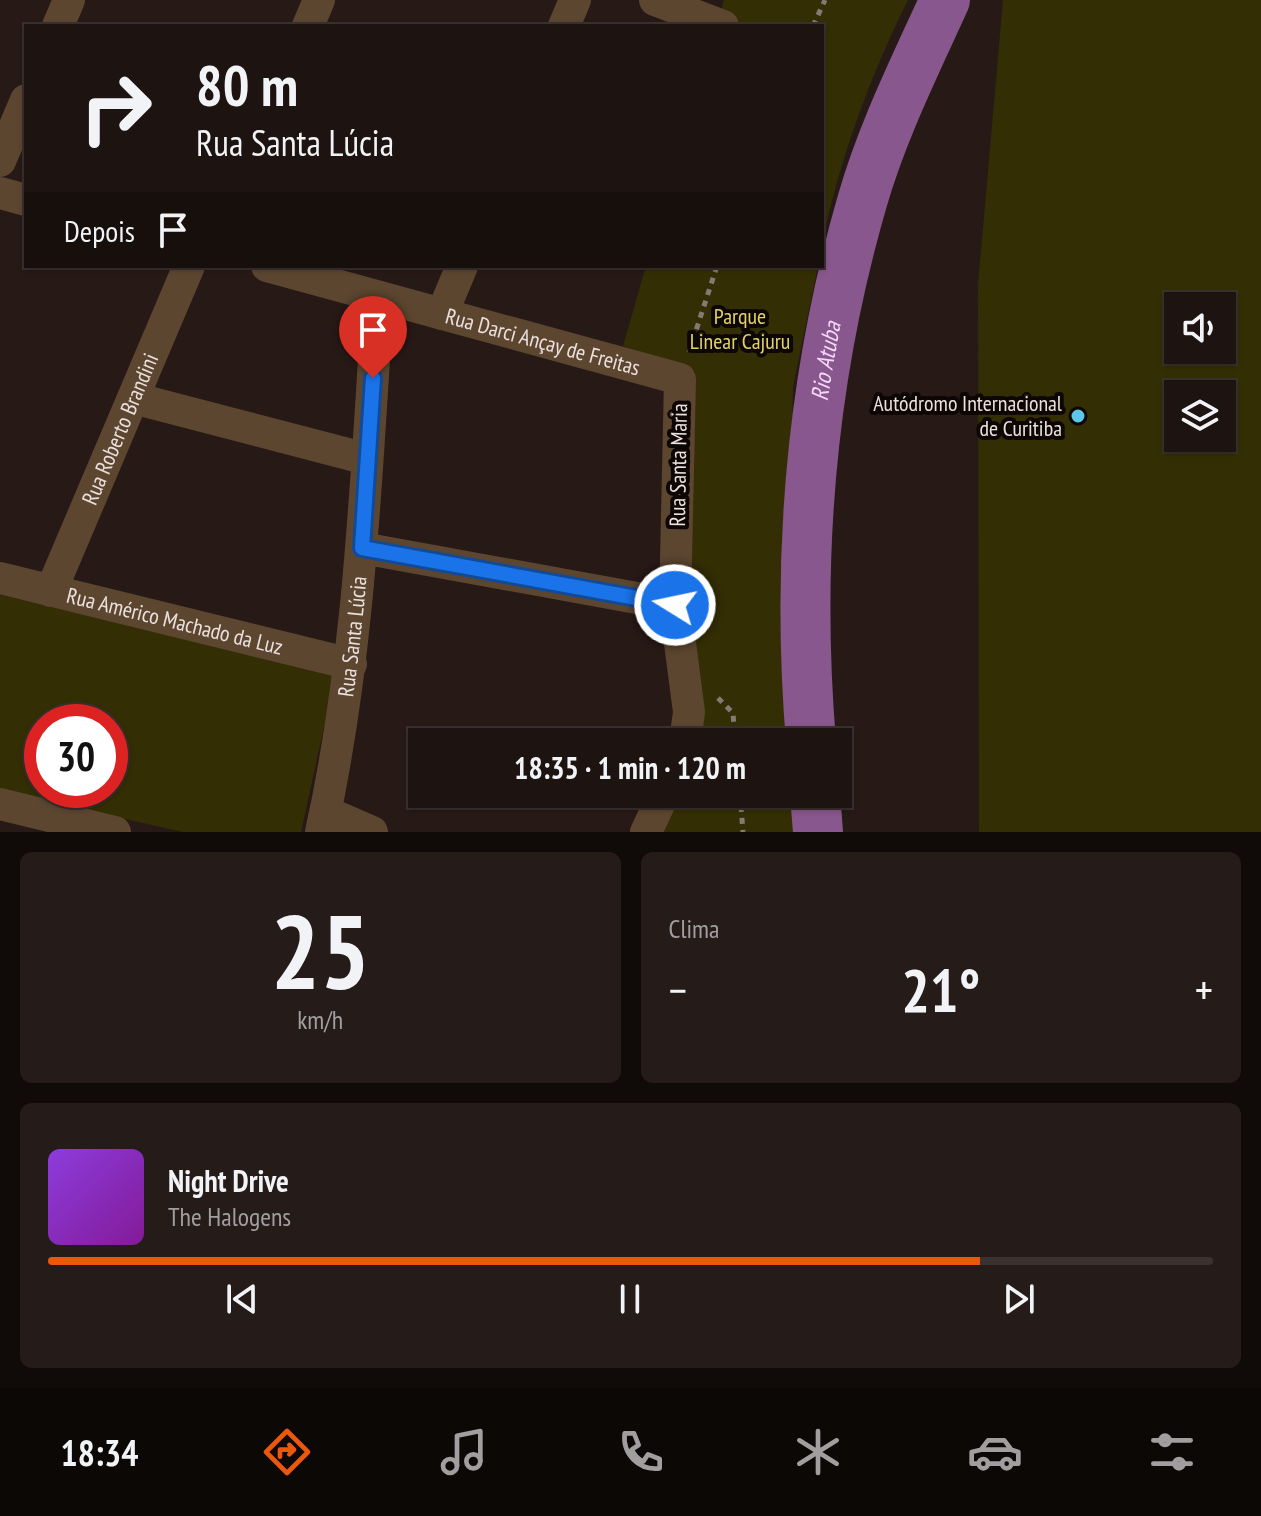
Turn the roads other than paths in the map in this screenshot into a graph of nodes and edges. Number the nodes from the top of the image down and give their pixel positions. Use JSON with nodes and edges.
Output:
{"nodes":[{"id":1,"x":69,"y":0,"type":"edge"},
{"id":2,"x":319,"y":0,"type":"edge"},
{"id":3,"x":575,"y":0,"type":"edge"},
{"id":4,"x":655,"y":0,"type":"edge"},
{"id":5,"x":59,"y":24,"type":"edge"},
{"id":6,"x":309,"y":24,"type":"edge"},
{"id":7,"x":565,"y":24,"type":"edge"},
{"id":8,"x":718,"y":24,"type":"edge"},
{"id":9,"x":24,"y":105,"type":"edge"},
{"id":10,"x":0,"y":161,"type":"edge"},
{"id":11,"x":0,"y":193,"type":"edge"},
{"id":12,"x":24,"y":199,"type":"edge"},
{"id":13,"x":188,"y":268,"type":"edge"},
{"id":14,"x":274,"y":268,"type":"edge"},
{"id":15,"x":461,"y":268,"type":"edge"},
{"id":16,"x":378,"y":297,"type":"junction"},
{"id":17,"x":442,"y":314,"type":"junction"},
{"id":18,"x":680,"y":379,"type":"joint"},
{"id":19,"x":133,"y":398,"type":"junction"},
{"id":20,"x":367,"y":459,"type":"junction"},
{"id":21,"x":362,"y":548,"type":"junction"},
{"id":22,"x":0,"y":578,"type":"edge"},
{"id":23,"x":51,"y":591,"type":"junction"},
{"id":24,"x":675,"y":605,"type":"junction"},
{"id":25,"x":351,"y":664,"type":"junction"},
{"id":26,"x":687,"y":728,"type":"edge"},
{"id":27,"x":0,"y":804,"type":"edge"},
{"id":28,"x":657,"y":808,"type":"edge"},
{"id":29,"x":324,"y":822,"type":"edge"},
{"id":30,"x":115,"y":832,"type":"edge"},
{"id":31,"x":372,"y":832,"type":"edge"},
{"id":32,"x":646,"y":832,"type":"edge"}],
"edges":[{"from":1,"to":5,"type":"street"},
{"from":2,"to":6,"type":"street"},
{"from":3,"to":7,"type":"street"},
{"from":4,"to":8,"type":"street"},
{"from":9,"to":10,"type":"street"},
{"from":11,"to":12,"type":"street"},
{"from":13,"to":19,"type":"street","name":"Rua Roberto Brandini"},
{"from":14,"to":16,"type":"street","name":"Rua Darci Ançay de Freitas"},
{"from":15,"to":17,"type":"street"},
{"from":16,"to":17,"type":"street","name":"Rua Darci Ançay de Freitas"},
{"from":16,"to":20,"type":"street","name":"Rua Santa Lúcia"},
{"from":17,"to":18,"type":"street","name":"Rua Darci Ançay de Freitas"},
{"from":18,"to":24,"type":"street","name":"Rua Santa Maria"},
{"from":19,"to":20,"type":"street"},
{"from":19,"to":23,"type":"street","name":"Rua Roberto Brandini"},
{"from":20,"to":21,"type":"street","name":"Rua Santa Lúcia"},
{"from":21,"to":24,"type":"street"},
{"from":21,"to":25,"type":"street","name":"Rua Santa Lúcia"},
{"from":22,"to":23,"type":"street","name":"Rua Américo Machado da Luz"},
{"from":23,"to":25,"type":"street","name":"Rua Américo Machado da Luz"},
{"from":24,"to":26,"type":"street","name":"Rua Santa Maria"},
{"from":25,"to":29,"type":"street","name":"Rua Santa Lúcia"},
{"from":27,"to":30,"type":"street"},
{"from":28,"to":32,"type":"street"},
{"from":29,"to":31,"type":"street"}]}
